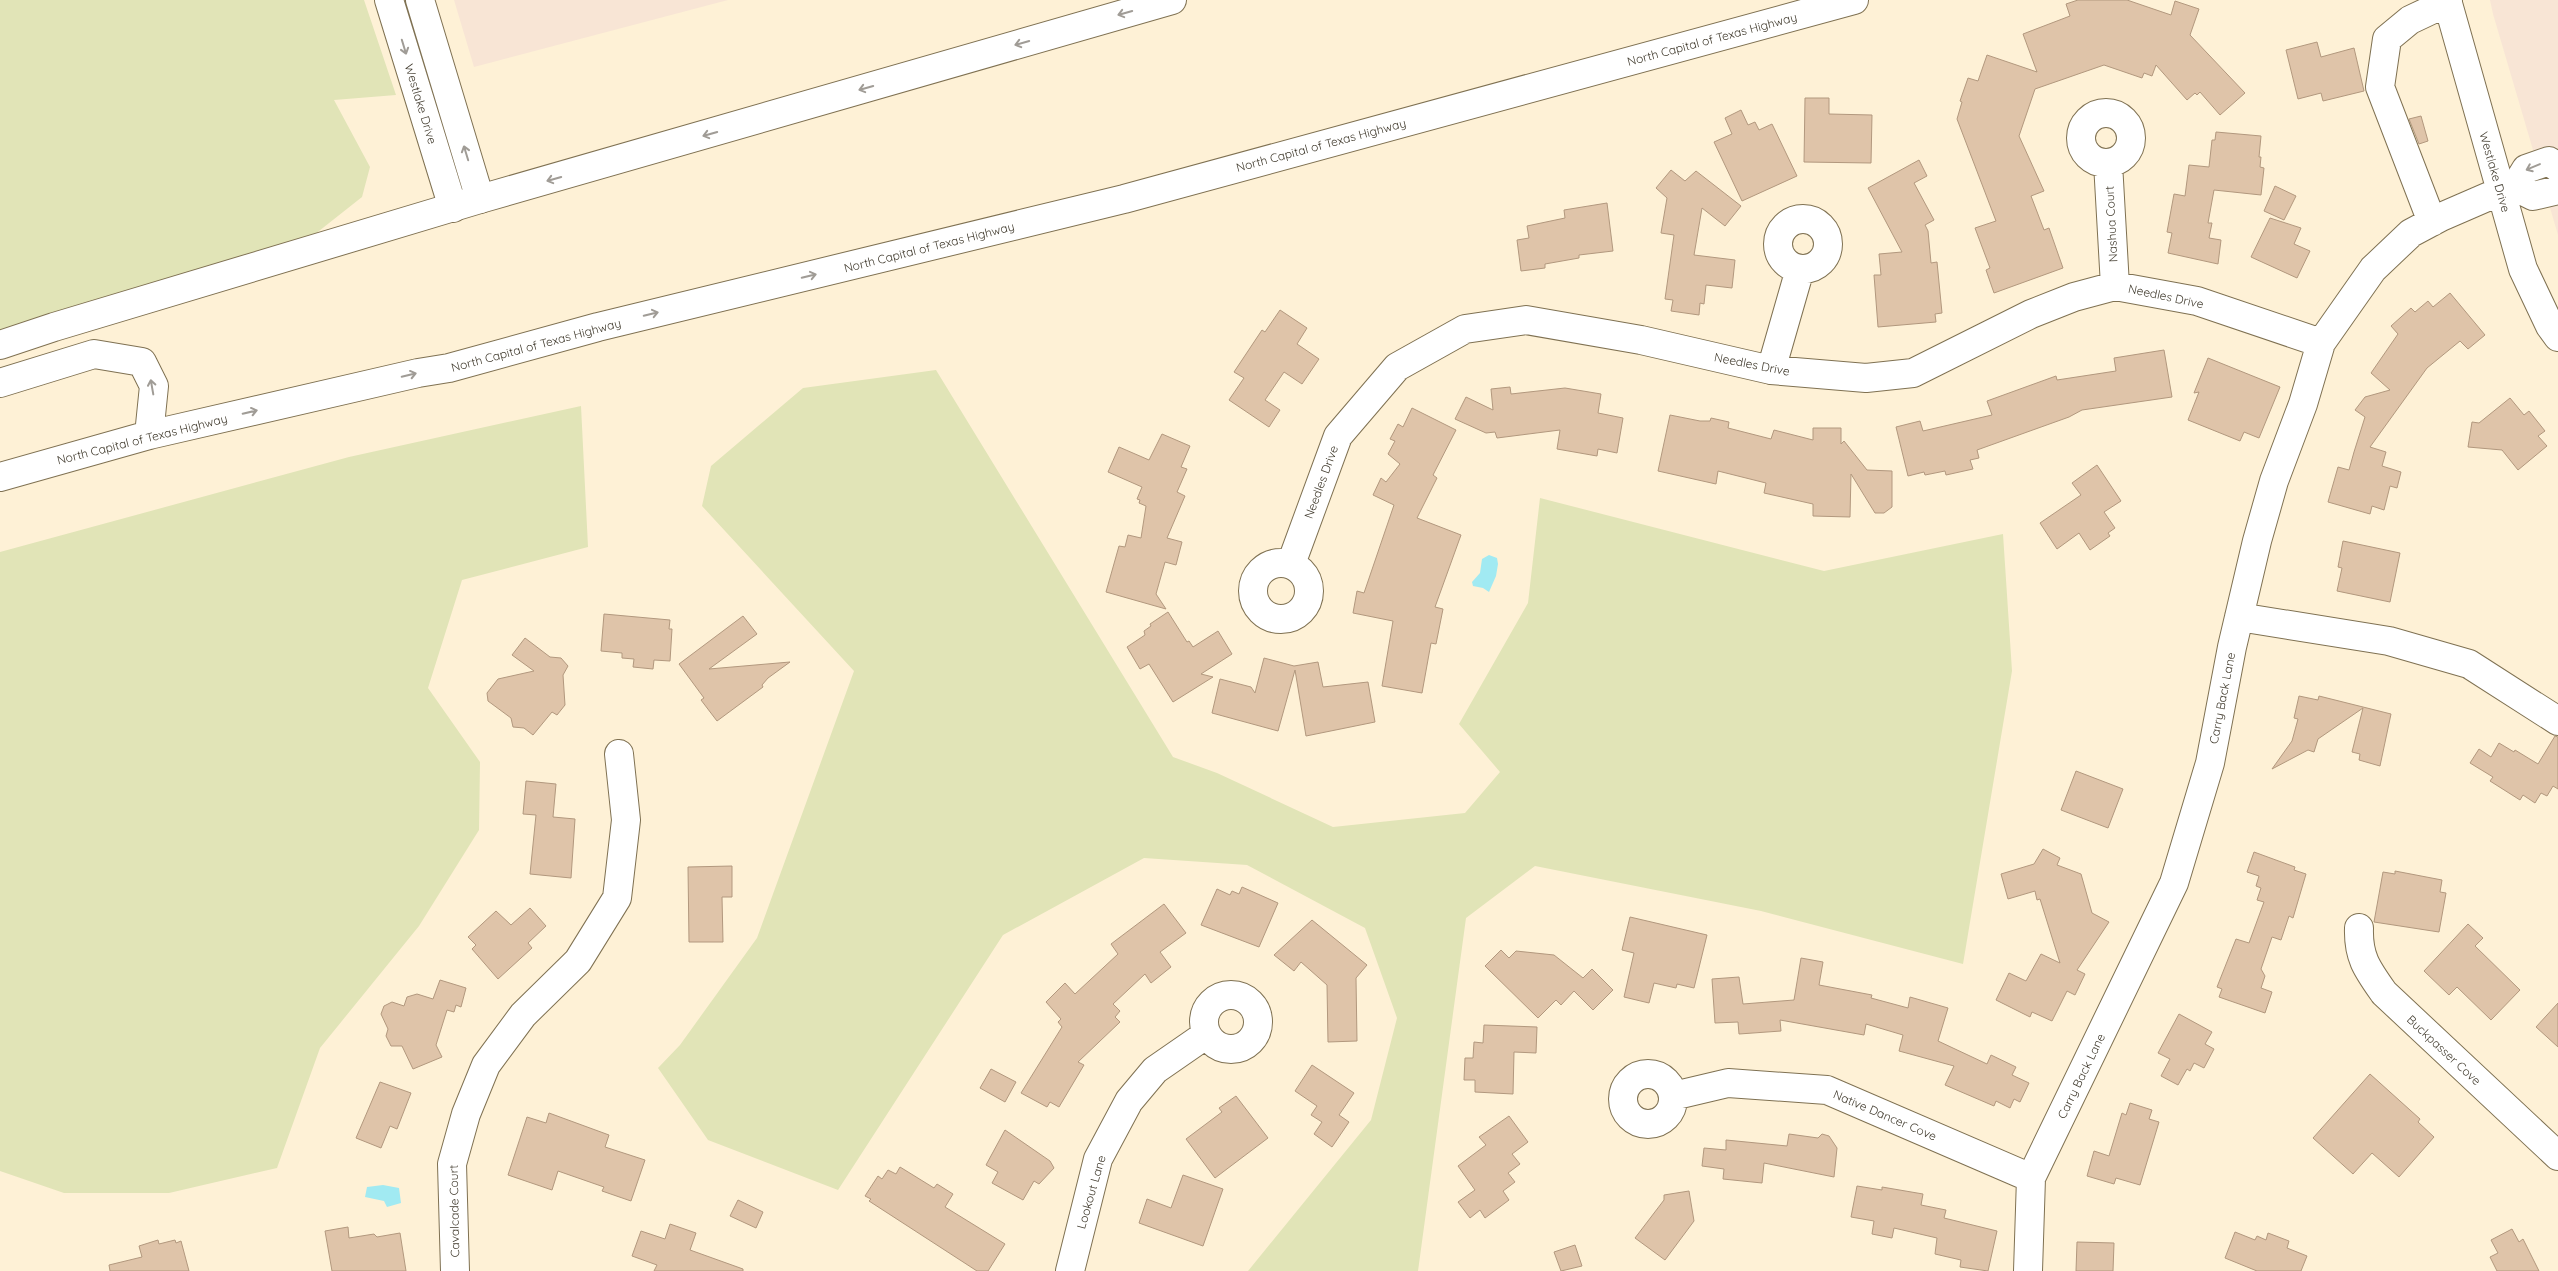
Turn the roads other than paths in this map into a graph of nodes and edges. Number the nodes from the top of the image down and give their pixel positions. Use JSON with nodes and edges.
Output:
{"nodes":[{"id":1,"x":389,"y":0,"type":"edge"},
{"id":2,"x":420,"y":0,"type":"edge"},
{"id":3,"x":1172,"y":0,"type":"edge"},
{"id":4,"x":1854,"y":0,"type":"edge"},
{"id":5,"x":2448,"y":1,"type":"edge"},
{"id":6,"x":2108,"y":163,"type":"dead end"},
{"id":7,"x":2558,"y":168,"type":"edge"},
{"id":8,"x":2508,"y":189,"type":"junction"},
{"id":9,"x":2558,"y":190,"type":"edge"},
{"id":10,"x":480,"y":199,"type":"junction"},
{"id":11,"x":452,"y":208,"type":"junction"},
{"id":12,"x":2432,"y":222,"type":"junction"},
{"id":13,"x":1800,"y":269,"type":"dead end"},
{"id":14,"x":2115,"y":286,"type":"junction"},
{"id":15,"x":2558,"y":337,"type":"edge"},
{"id":16,"x":2321,"y":343,"type":"junction"},
{"id":17,"x":0,"y":346,"type":"edge"},
{"id":18,"x":1771,"y":370,"type":"junction"},
{"id":19,"x":0,"y":383,"type":"edge"},
{"id":20,"x":149,"y":435,"type":"junction"},
{"id":21,"x":0,"y":477,"type":"edge"},
{"id":22,"x":1291,"y":564,"type":"dead end"},
{"id":23,"x":2239,"y":616,"type":"junction"},
{"id":24,"x":2558,"y":721,"type":"edge"},
{"id":25,"x":619,"y":754,"type":"dead end"},
{"id":26,"x":2359,"y":928,"type":"dead end"},
{"id":27,"x":1207,"y":1034,"type":"dead end"},
{"id":28,"x":1673,"y":1096,"type":"dead end"},
{"id":29,"x":2558,"y":1156,"type":"edge"},
{"id":30,"x":2031,"y":1178,"type":"junction"},
{"id":31,"x":455,"y":1271,"type":"edge"},
{"id":32,"x":1070,"y":1271,"type":"edge"},
{"id":33,"x":2028,"y":1271,"type":"edge"}],
"edges":[{"from":1,"to":11,"type":"main road","name":"Westlake Drive","one_way":true},
{"from":10,"to":2,"type":"main road","one_way":true},
{"from":3,"to":10,"type":"main road","one_way":true},
{"from":20,"to":4,"type":"main road","name":"North Capital of Texas Highway","one_way":true},
{"from":5,"to":8,"type":"main road","name":"Westlake Drive"},
{"from":5,"to":12,"type":"main road"},
{"from":6,"to":14,"type":"main road","name":"Nashua Court"},
{"from":7,"to":8,"type":"main road","one_way":true},
{"from":8,"to":9,"type":"main road"},
{"from":8,"to":12,"type":"main road","name":"Carry Back Lane"},
{"from":8,"to":15,"type":"main road","name":"Westlake Drive"},
{"from":10,"to":11,"type":"main road"},
{"from":11,"to":17,"type":"main road"},
{"from":12,"to":16,"type":"main road","name":"Carry Back Lane"},
{"from":13,"to":18,"type":"main road"},
{"from":14,"to":16,"type":"main road","name":"Needles Drive"},
{"from":14,"to":18,"type":"main road","name":"Needles Drive"},
{"from":16,"to":23,"type":"main road","name":"Carry Back Lane"},
{"from":18,"to":22,"type":"main road","name":"Needles Drive"},
{"from":20,"to":19,"type":"main road","one_way":true},
{"from":20,"to":21,"type":"main road","name":"North Capital of Texas Highway"},
{"from":23,"to":24,"type":"main road"},
{"from":23,"to":30,"type":"main road","name":"Carry Back Lane"},
{"from":25,"to":31,"type":"main road","name":"Cavalcade Court"},
{"from":26,"to":29,"type":"main road","name":"Buckpasser Cove"},
{"from":27,"to":32,"type":"main road","name":"Lookout Lane"},
{"from":28,"to":30,"type":"main road","name":"Native Dancer Cove"},
{"from":30,"to":33,"type":"main road","name":"Carry Back Lane"}]}
